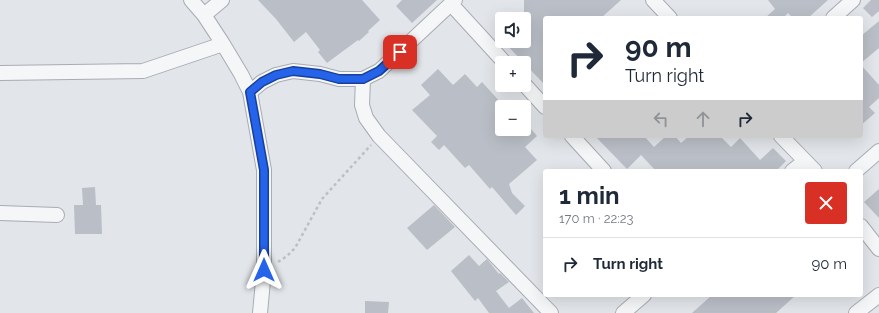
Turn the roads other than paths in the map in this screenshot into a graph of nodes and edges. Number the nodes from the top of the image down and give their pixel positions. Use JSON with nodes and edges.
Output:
{"nodes":[{"id":1,"x":191,"y":0,"type":"edge"},
{"id":2,"x":222,"y":0,"type":"edge"},
{"id":3,"x":653,"y":0,"type":"edge"},
{"id":4,"x":853,"y":0,"type":"edge"},
{"id":5,"x":453,"y":2,"type":"edge"},
{"id":6,"x":204,"y":15,"type":"junction"},
{"id":7,"x":668,"y":16,"type":"edge"},
{"id":8,"x":835,"y":16,"type":"edge"},
{"id":9,"x":223,"y":44,"type":"junction"},
{"id":10,"x":499,"y":56,"type":"edge"},
{"id":11,"x":0,"y":73,"type":"edge"},
{"id":12,"x":363,"y":79,"type":"junction"},
{"id":13,"x":250,"y":92,"type":"junction"},
{"id":14,"x":531,"y":92,"type":"edge"},
{"id":15,"x":543,"y":105,"type":"edge"},
{"id":16,"x":574,"y":138,"type":"edge"},
{"id":17,"x":783,"y":138,"type":"edge"},
{"id":18,"x":879,"y":151,"type":"edge"},
{"id":19,"x":805,"y":161,"type":"junction"},
{"id":20,"x":602,"y":169,"type":"edge"},
{"id":21,"x":795,"y":169,"type":"edge"},
{"id":22,"x":813,"y":169,"type":"edge"},
{"id":23,"x":858,"y":169,"type":"edge"},
{"id":24,"x":0,"y":213,"type":"edge"},
{"id":25,"x":57,"y":215,"type":"dead end"},
{"id":26,"x":863,"y":229,"type":"edge"},
{"id":27,"x":879,"y":249,"type":"edge"},
{"id":28,"x":879,"y":296,"type":"edge"},
{"id":29,"x":642,"y":297,"type":"edge"},
{"id":30,"x":260,"y":313,"type":"edge"},
{"id":31,"x":551,"y":313,"type":"edge"},
{"id":32,"x":624,"y":313,"type":"edge"},
{"id":33,"x":856,"y":313,"type":"edge"}],
"edges":[{"from":1,"to":6,"type":"street"},
{"from":2,"to":6,"type":"street"},
{"from":3,"to":7,"type":"street"},
{"from":4,"to":8,"type":"street"},
{"from":5,"to":10,"type":"street"},
{"from":5,"to":12,"type":"street"},
{"from":6,"to":9,"type":"street"},
{"from":9,"to":11,"type":"street"},
{"from":9,"to":13,"type":"street"},
{"from":12,"to":13,"type":"street"},
{"from":12,"to":31,"type":"street"},
{"from":13,"to":30,"type":"street"},
{"from":14,"to":15,"type":"street"},
{"from":16,"to":20,"type":"street"},
{"from":17,"to":19,"type":"street"},
{"from":18,"to":23,"type":"street"},
{"from":19,"to":21,"type":"street"},
{"from":19,"to":22,"type":"street"},
{"from":24,"to":25,"type":"street"},
{"from":26,"to":27,"type":"street"},
{"from":28,"to":33,"type":"street"},
{"from":29,"to":32,"type":"street"}]}
